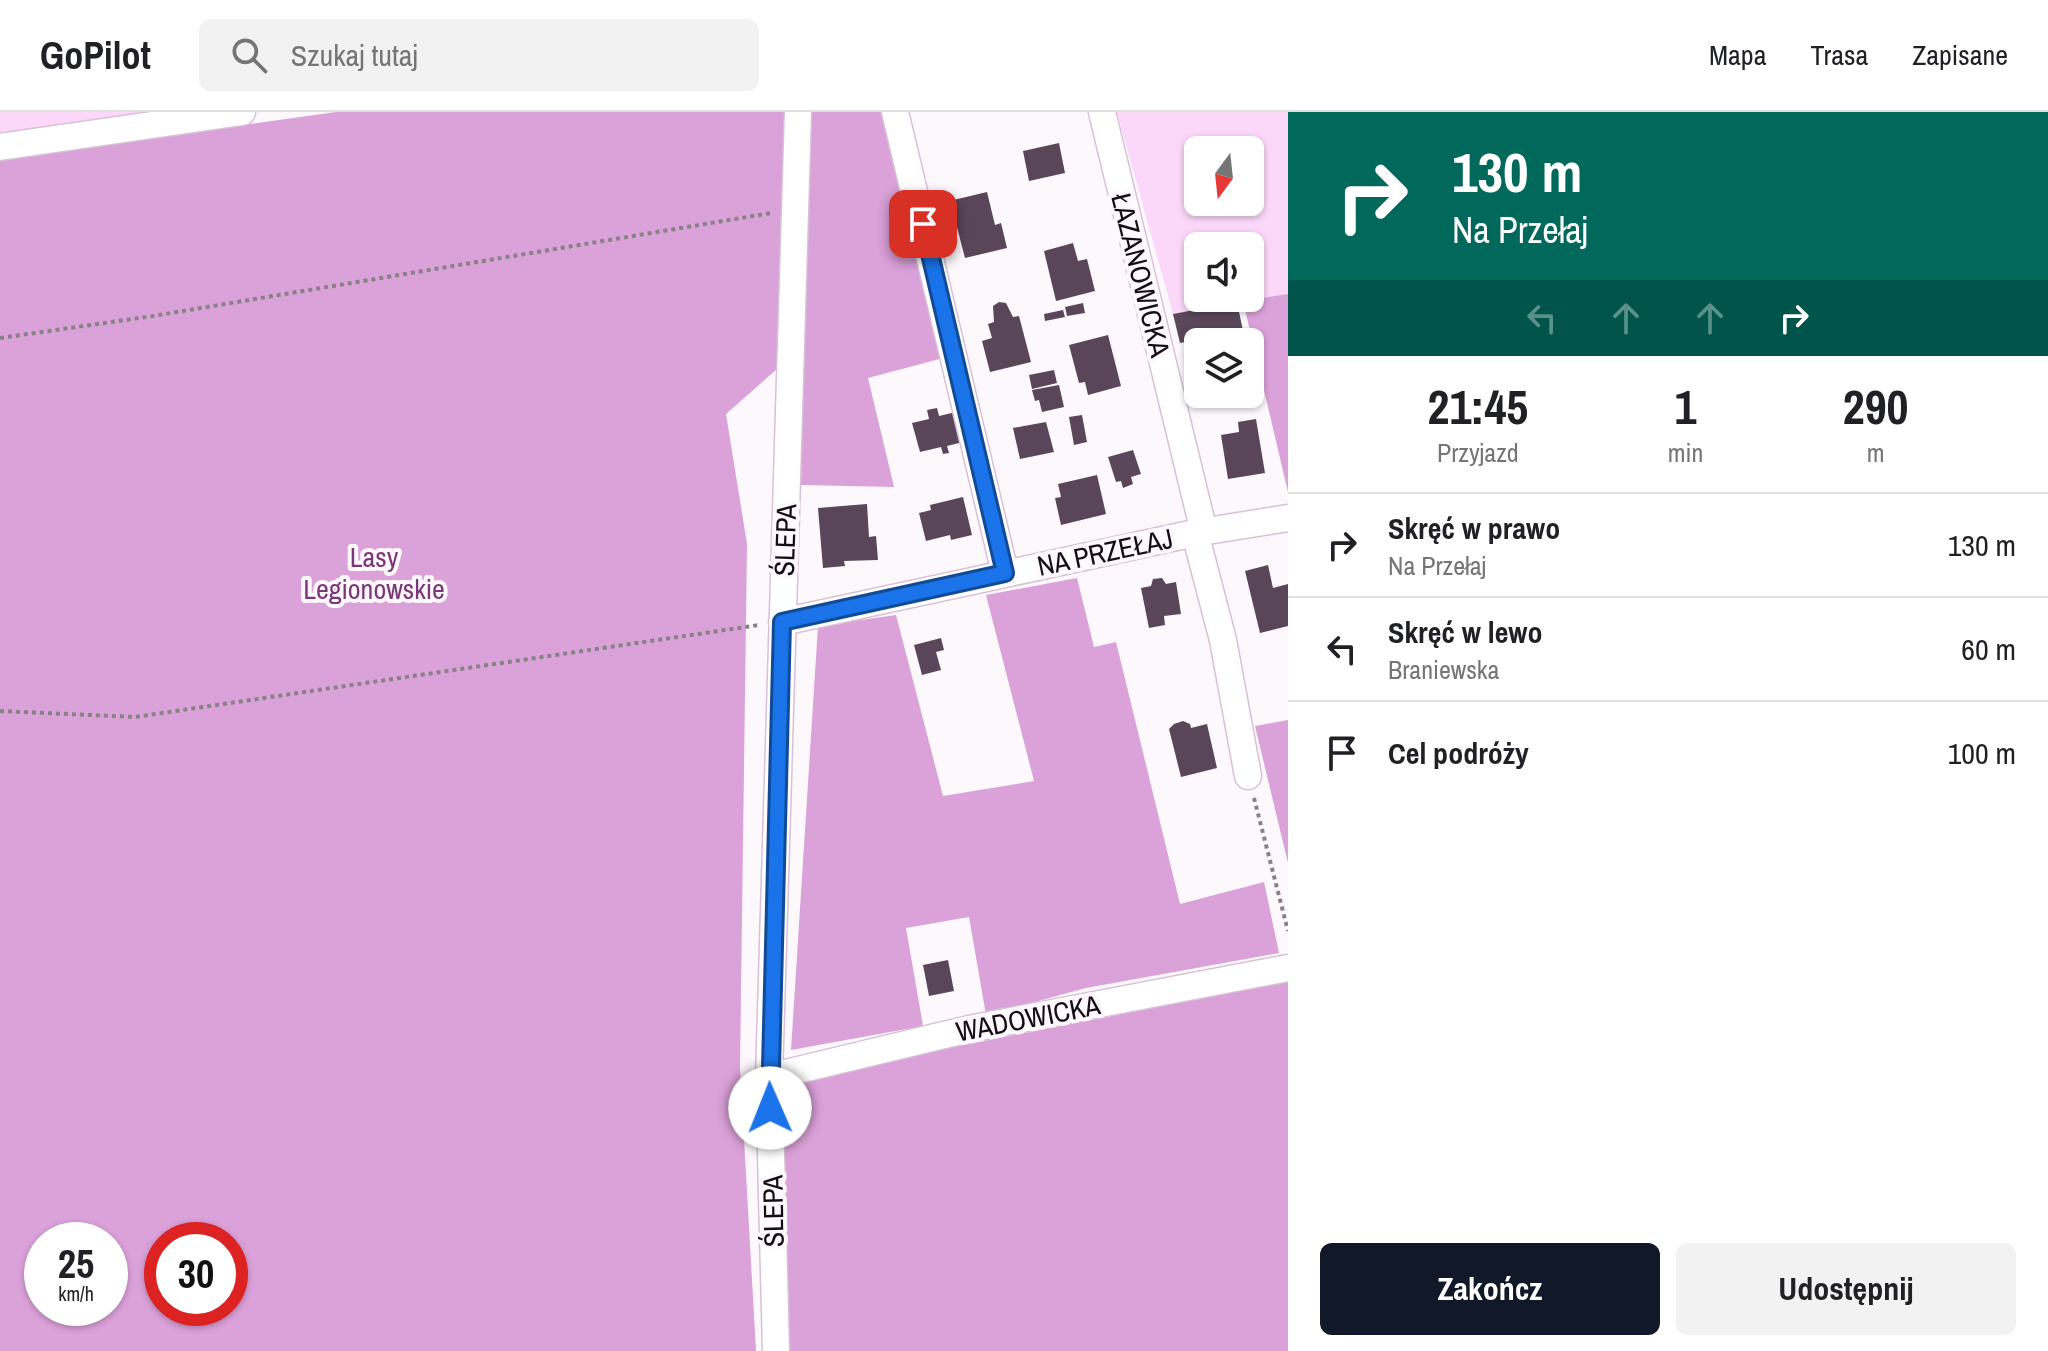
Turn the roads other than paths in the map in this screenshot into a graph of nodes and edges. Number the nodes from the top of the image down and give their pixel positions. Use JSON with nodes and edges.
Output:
{"nodes":[{"id":1,"x":242,"y":112,"type":"edge"},
{"id":2,"x":798,"y":112,"type":"edge"},
{"id":3,"x":895,"y":112,"type":"edge"},
{"id":4,"x":1102,"y":112,"type":"edge"},
{"id":5,"x":0,"y":147,"type":"edge"},
{"id":6,"x":1288,"y":518,"type":"edge"},
{"id":7,"x":1200,"y":532,"type":"junction"},
{"id":8,"x":1005,"y":573,"type":"junction"},
{"id":9,"x":782,"y":622,"type":"junction"},
{"id":10,"x":1248,"y":776,"type":"road end"},
{"id":11,"x":1288,"y":968,"type":"edge"},
{"id":12,"x":769,"y":1077,"type":"junction"},
{"id":13,"x":776,"y":1351,"type":"edge"}],
"edges":[{"from":1,"to":5,"type":"street"},
{"from":2,"to":9,"type":"street","name":"ŚLEPA"},
{"from":3,"to":8,"type":"street"},
{"from":4,"to":7,"type":"street","name":"ŁAZANOWICKA"},
{"from":6,"to":7,"type":"street","name":"NA PRZEŁAJ"},
{"from":7,"to":8,"type":"street","name":"NA PRZEŁAJ"},
{"from":7,"to":10,"type":"street","name":"ŁAZANOWICKA"},
{"from":8,"to":9,"type":"street","name":"NA PRZEŁAJ"},
{"from":9,"to":12,"type":"street","name":"ŚLEPA"},
{"from":11,"to":12,"type":"street","name":"WADOWICKA"},
{"from":12,"to":13,"type":"street","name":"ŚLEPA"}]}
